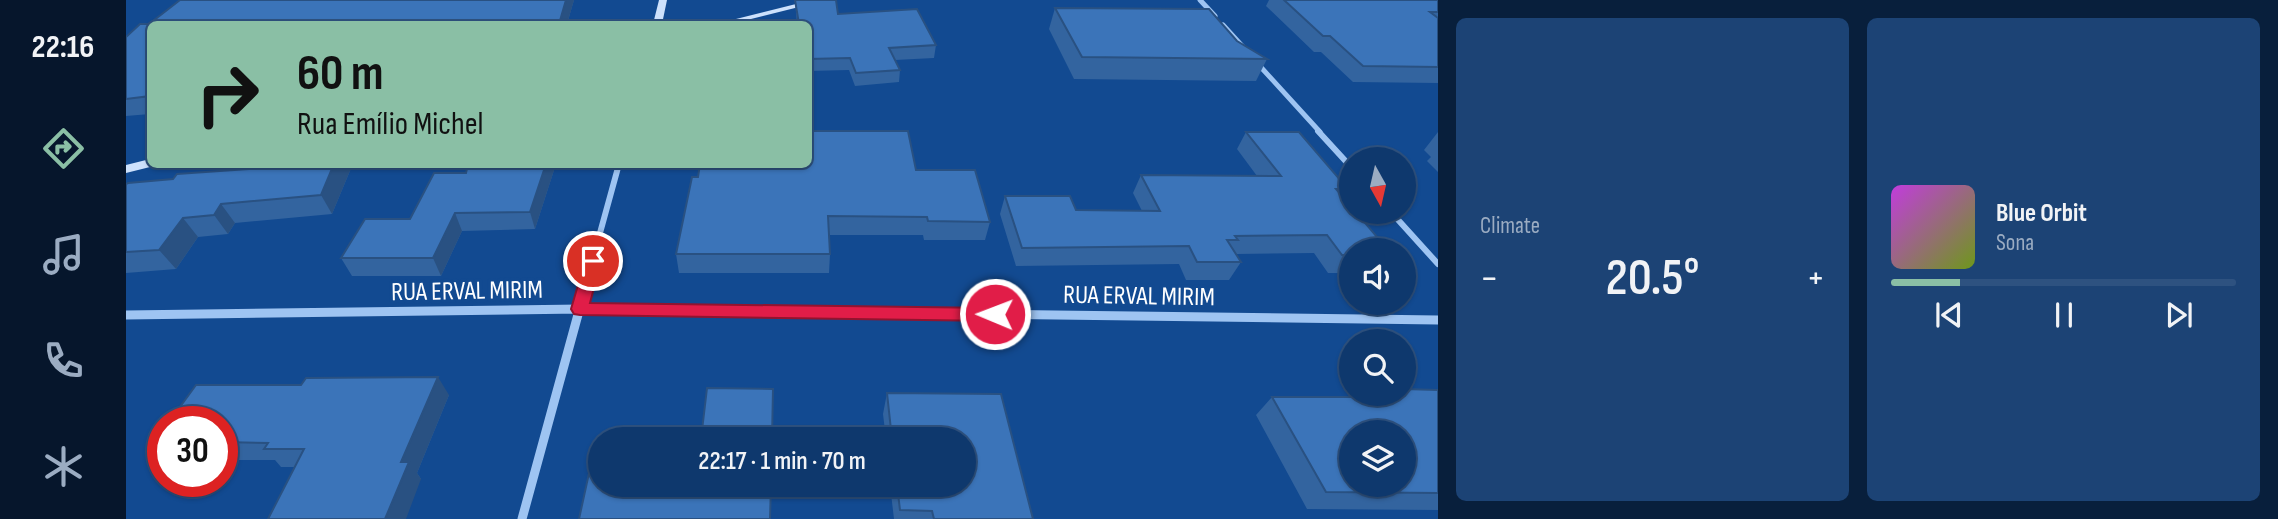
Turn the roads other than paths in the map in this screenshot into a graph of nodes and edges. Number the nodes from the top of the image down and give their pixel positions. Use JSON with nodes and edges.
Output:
{"nodes":[{"id":1,"x":663,"y":0,"type":"edge"},
{"id":2,"x":823,"y":0,"type":"edge"},
{"id":3,"x":1200,"y":0,"type":"edge"},
{"id":4,"x":658,"y":21,"type":"edge"},
{"id":5,"x":734,"y":21,"type":"edge"},
{"id":6,"x":1245,"y":49,"type":"edge"},
{"id":7,"x":1254,"y":59,"type":"edge"},
{"id":8,"x":1339,"y":154,"type":"edge"},
{"id":9,"x":147,"y":164,"type":"edge"},
{"id":10,"x":618,"y":168,"type":"edge"},
{"id":11,"x":126,"y":169,"type":"edge"},
{"id":12,"x":1402,"y":224,"type":"edge"},
{"id":13,"x":1438,"y":264,"type":"edge"},
{"id":14,"x":580,"y":309,"type":"junction"},
{"id":15,"x":126,"y":315,"type":"edge"},
{"id":16,"x":1438,"y":320,"type":"edge"},
{"id":17,"x":522,"y":519,"type":"edge"}],
"edges":[{"from":1,"to":4,"type":"main road"},
{"from":2,"to":5,"type":"main road"},
{"from":3,"to":6,"type":"street"},
{"from":7,"to":8,"type":"street"},
{"from":9,"to":11,"type":"main road"},
{"from":10,"to":14,"type":"street"},
{"from":12,"to":13,"type":"street"},
{"from":14,"to":15,"type":"street","name":"RUA ERVAL MIRIM"},
{"from":14,"to":16,"type":"street","name":"RUA ERVAL MIRIM"},
{"from":14,"to":17,"type":"street"}]}
